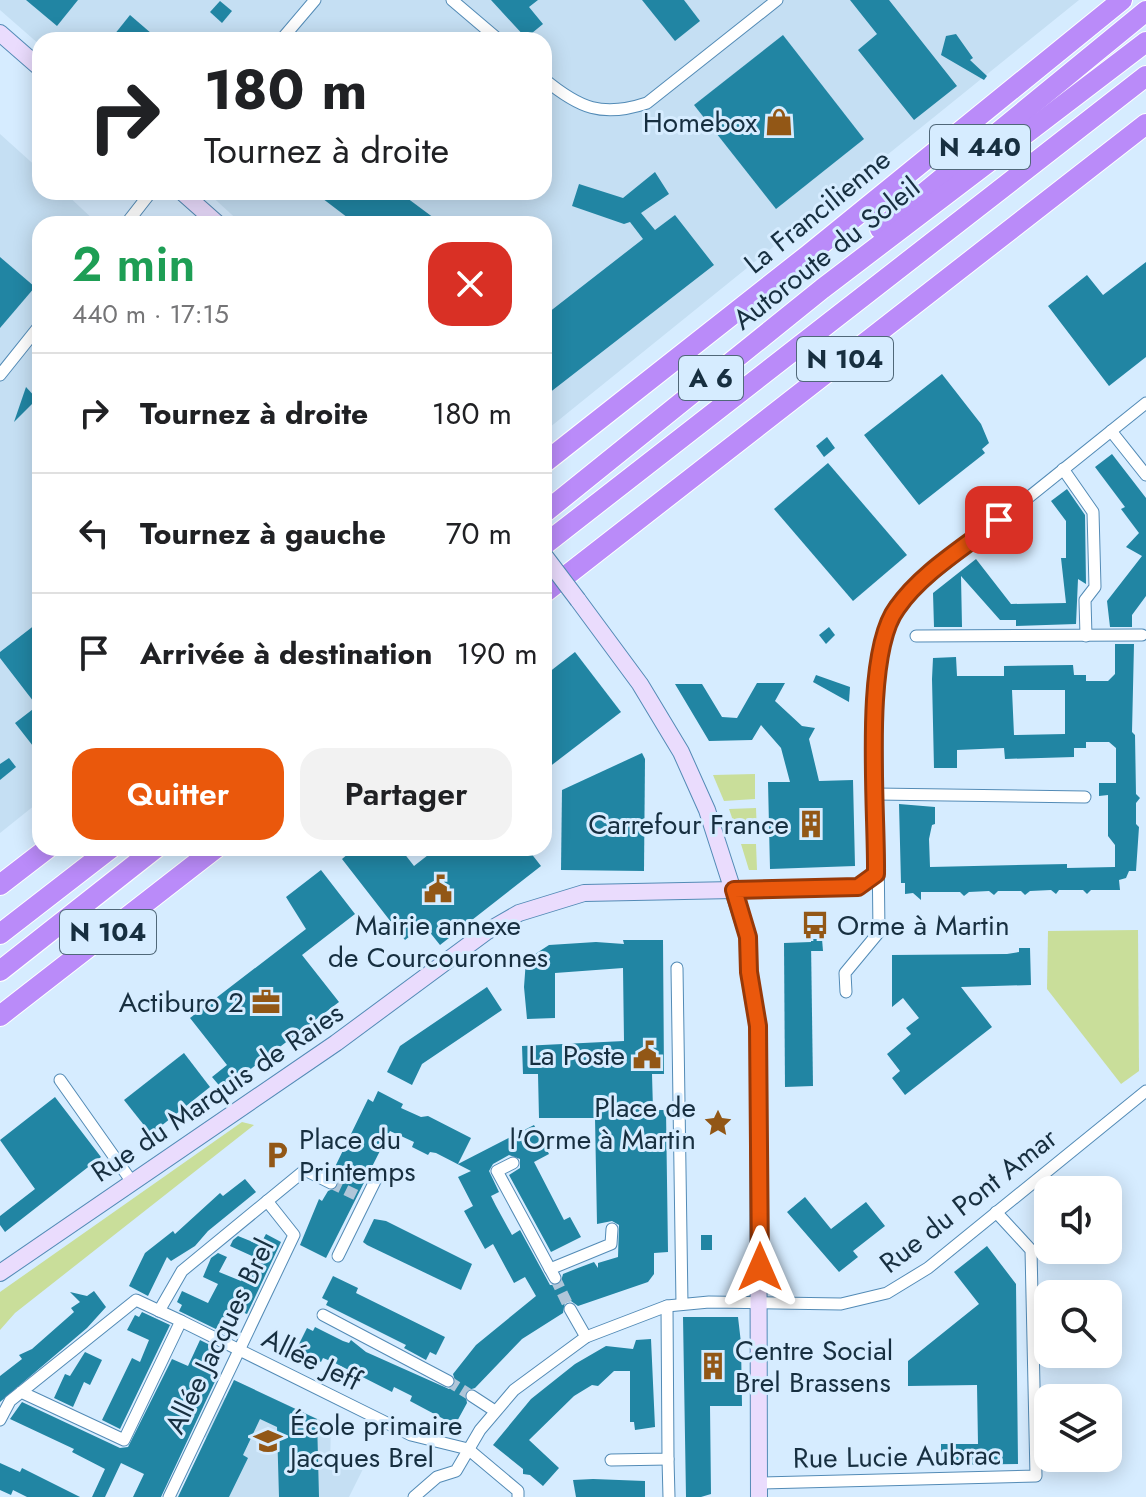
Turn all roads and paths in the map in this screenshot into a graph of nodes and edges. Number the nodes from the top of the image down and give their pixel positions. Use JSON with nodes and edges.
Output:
{"nodes":[{"id":1,"x":315,"y":0,"type":"edge"},
{"id":2,"x":452,"y":0,"type":"edge"},
{"id":3,"x":777,"y":0,"type":"edge"},
{"id":4,"x":1122,"y":0,"type":"edge"},
{"id":5,"x":1146,"y":11,"type":"edge"},
{"id":6,"x":288,"y":32,"type":"edge"},
{"id":7,"x":490,"y":32,"type":"edge"},
{"id":8,"x":0,"y":33,"type":"edge"},
{"id":9,"x":1146,"y":42,"type":"edge"},
{"id":10,"x":32,"y":61,"type":"edge"},
{"id":11,"x":1146,"y":76,"type":"edge"},
{"id":12,"x":552,"y":85,"type":"edge"},
{"id":13,"x":1146,"y":124,"type":"edge"},
{"id":14,"x":145,"y":200,"type":"edge"},
{"id":15,"x":191,"y":200,"type":"edge"},
{"id":16,"x":132,"y":216,"type":"edge"},
{"id":17,"x":209,"y":216,"type":"edge"},
{"id":18,"x":822,"y":289,"type":"junction"},
{"id":19,"x":32,"y":335,"type":"edge"},
{"id":20,"x":0,"y":375,"type":"edge"},
{"id":21,"x":1146,"y":403,"type":"edge"},
{"id":22,"x":1111,"y":431,"type":"junction"},
{"id":23,"x":552,"y":457,"type":"edge"},
{"id":24,"x":1063,"y":469,"type":"junction"},
{"id":25,"x":1146,"y":475,"type":"edge"},
{"id":26,"x":552,"y":507,"type":"edge"},
{"id":27,"x":552,"y":539,"type":"edge"},
{"id":28,"x":552,"y":566,"type":"edge"},
{"id":29,"x":552,"y":587,"type":"edge"},
{"id":30,"x":1142,"y":635,"type":"dead end"},
{"id":31,"x":916,"y":636,"type":"dead end"},
{"id":32,"x":1086,"y":636,"type":"junction"},
{"id":33,"x":876,"y":794,"type":"junction"},
{"id":34,"x":1085,"y":797,"type":"dead end"},
{"id":35,"x":38,"y":856,"type":"edge"},
{"id":36,"x":101,"y":856,"type":"edge"},
{"id":37,"x":146,"y":856,"type":"edge"},
{"id":38,"x":206,"y":856,"type":"edge"},
{"id":39,"x":876,"y":874,"type":"junction"},
{"id":40,"x":0,"y":885,"type":"edge"},
{"id":41,"x":734,"y":890,"type":"junction"},
{"id":42,"x":0,"y":934,"type":"edge"},
{"id":43,"x":677,"y":968,"type":"dead end"},
{"id":44,"x":0,"y":971,"type":"edge"},
{"id":45,"x":846,"y":992,"type":"dead end"},
{"id":46,"x":0,"y":1016,"type":"edge"},
{"id":47,"x":60,"y":1080,"type":"dead end"},
{"id":48,"x":1146,"y":1091,"type":"edge"},
{"id":49,"x":513,"y":1163,"type":"dead end"},
{"id":50,"x":378,"y":1175,"type":"dead end"},
{"id":51,"x":132,"y":1182,"type":"junction"},
{"id":52,"x":331,"y":1183,"type":"tunnel mouth"},
{"id":53,"x":267,"y":1201,"type":"junction"},
{"id":54,"x":996,"y":1212,"type":"junction"},
{"id":55,"x":612,"y":1229,"type":"dead end"},
{"id":56,"x":338,"y":1256,"type":"dead end"},
{"id":57,"x":0,"y":1273,"type":"edge"},
{"id":58,"x":760,"y":1302,"type":"junction"},
{"id":59,"x":682,"y":1304,"type":"junction"},
{"id":60,"x":667,"y":1306,"type":"junction"},
{"id":61,"x":570,"y":1309,"type":"tunnel mouth"},
{"id":62,"x":159,"y":1311,"type":"junction"},
{"id":63,"x":323,"y":1315,"type":"dead end"},
{"id":64,"x":181,"y":1321,"type":"junction"},
{"id":65,"x":586,"y":1337,"type":"junction"},
{"id":66,"x":239,"y":1349,"type":"junction"},
{"id":67,"x":448,"y":1381,"type":"tunnel mouth"},
{"id":68,"x":21,"y":1392,"type":"junction"},
{"id":69,"x":472,"y":1396,"type":"tunnel mouth"},
{"id":70,"x":495,"y":1411,"type":"junction"},
{"id":71,"x":0,"y":1420,"type":"edge"},
{"id":72,"x":468,"y":1449,"type":"junction"},
{"id":73,"x":668,"y":1459,"type":"junction"},
{"id":74,"x":611,"y":1460,"type":"dead end"},
{"id":75,"x":759,"y":1490,"type":"edge"},
{"id":76,"x":169,"y":1497,"type":"edge"},
{"id":77,"x":414,"y":1497,"type":"edge"},
{"id":78,"x":518,"y":1497,"type":"edge"},
{"id":79,"x":669,"y":1497,"type":"edge"}],
"edges":[{"from":1,"to":6,"type":"street"},
{"from":2,"to":7,"type":"street"},
{"from":3,"to":12,"type":"street"},
{"from":4,"to":23,"type":"highway","name":"La Francilienne"},
{"from":5,"to":18,"type":"highway","number":"N 440"},
{"from":8,"to":10,"type":"main road"},
{"from":9,"to":18,"type":"highway","name":"Autoroute du Soleil","number":"A 6"},
{"from":11,"to":27,"type":"highway","name":"Autoroute du Soleil","number":"A 6"},
{"from":13,"to":29,"type":"highway","number":"N 104"},
{"from":14,"to":16,"type":"street"},
{"from":15,"to":17,"type":"main road"},
{"from":18,"to":26,"type":"highway","name":"Autoroute du Soleil","number":"A 6"},
{"from":19,"to":20,"type":"street"},
{"from":21,"to":22,"type":"street"},
{"from":22,"to":24,"type":"street"},
{"from":22,"to":25,"type":"street"},
{"from":24,"to":32,"type":"street"},
{"from":24,"to":33,"type":"street"},
{"from":28,"to":41,"type":"main road","bridge":true},
{"from":30,"to":32,"type":"street"},
{"from":31,"to":32,"type":"street"},
{"from":33,"to":34,"type":"street"},
{"from":33,"to":39,"type":"street"},
{"from":35,"to":40,"type":"highway"},
{"from":36,"to":42,"type":"highway"},
{"from":37,"to":44,"type":"highway"},
{"from":38,"to":46,"type":"highway","number":"N 104"},
{"from":39,"to":41,"type":"street"},
{"from":39,"to":45,"type":"street"},
{"from":41,"to":51,"type":"main road","name":"Rue du Marquis de Raies"},
{"from":41,"to":58,"type":"main road"},
{"from":43,"to":59,"type":"street"},
{"from":47,"to":51,"type":"street"},
{"from":48,"to":54,"type":"street","name":"Rue du Pont Amar"},
{"from":49,"to":55,"type":"street"},
{"from":50,"to":56,"type":"street"},
{"from":51,"to":57,"type":"main road","name":"Rue du Marquis de Raies"},
{"from":52,"to":53,"type":"street"},
{"from":53,"to":62,"type":"street"},
{"from":53,"to":66,"type":"street","name":"Allée Jacques Brel"},
{"from":54,"to":58,"type":"street","name":"Rue du Pont Amar"},
{"from":54,"to":75,"type":"street","name":"Rue Lucie Aubrac"},
{"from":58,"to":59,"type":"street","name":"Rue du Pont Amar"},
{"from":58,"to":75,"type":"main road"},
{"from":59,"to":60,"type":"street","name":"Rue du Pont Amar"},
{"from":60,"to":65,"type":"street","name":"Rue du Pont Amar"},
{"from":60,"to":73,"type":"street"},
{"from":61,"to":65,"type":"street"},
{"from":62,"to":64,"type":"street","name":"Allée Jeff"},
{"from":62,"to":68,"type":"street"},
{"from":63,"to":67,"type":"street"},
{"from":64,"to":66,"type":"street","name":"Allée Jeff"},
{"from":64,"to":68,"type":"street"},
{"from":65,"to":70,"type":"street","name":"Rue du Pont Amar"},
{"from":66,"to":72,"type":"street","name":"Allée Jeff"},
{"from":66,"to":76,"type":"street","name":"Allée Jacques Brel"},
{"from":68,"to":71,"type":"street"},
{"from":69,"to":70,"type":"street"},
{"from":70,"to":72,"type":"street","name":"Rue du Pont Amar"},
{"from":72,"to":77,"type":"street","name":"Rue du Pont Amar"},
{"from":72,"to":78,"type":"street"},
{"from":73,"to":74,"type":"street"},
{"from":73,"to":79,"type":"street"}]}
